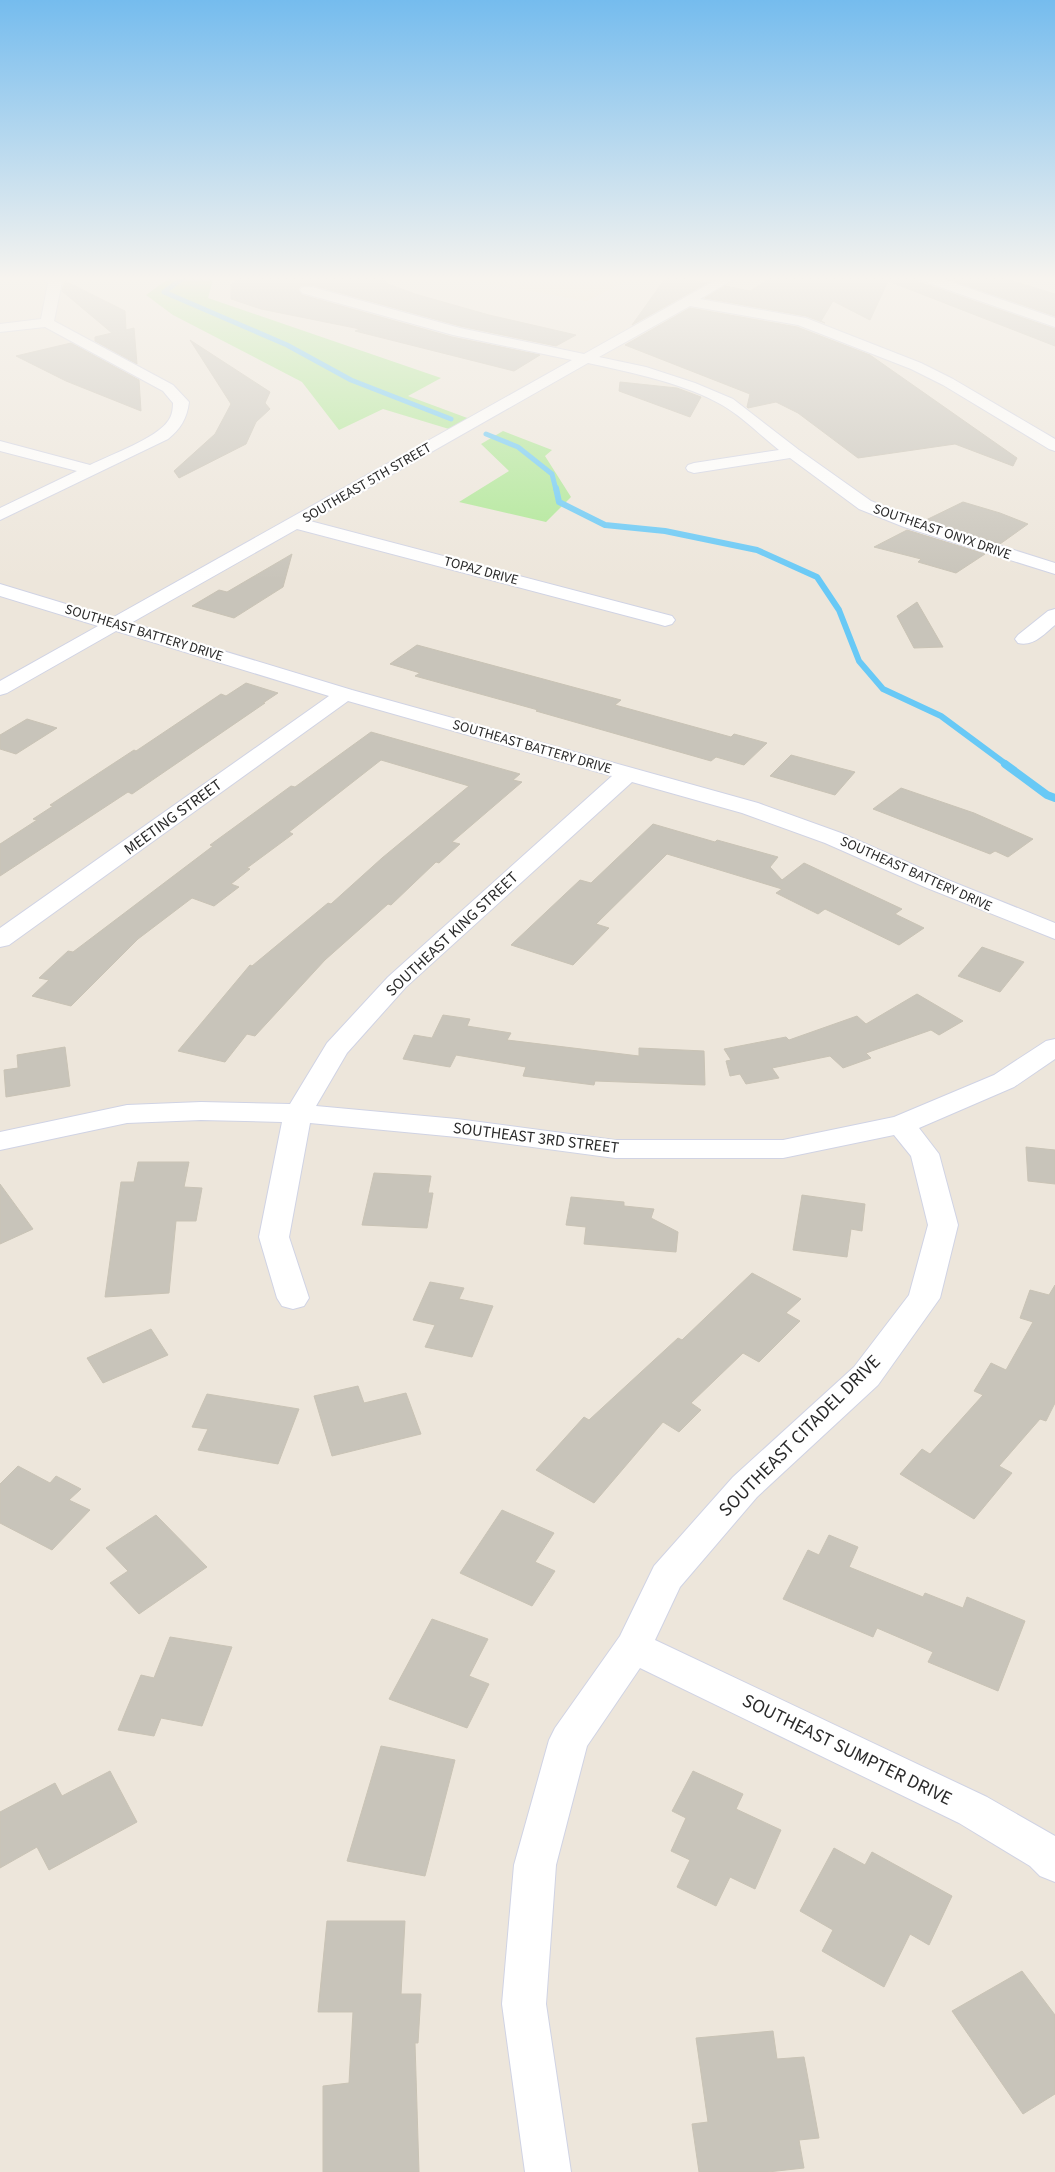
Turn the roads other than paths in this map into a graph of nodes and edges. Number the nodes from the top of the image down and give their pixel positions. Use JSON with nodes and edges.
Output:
{"nodes":[{"id":1,"x":148,"y":377,"type":"edge"},
{"id":2,"x":554,"y":377,"type":"edge"},
{"id":3,"x":662,"y":377,"type":"edge"},
{"id":4,"x":939,"y":377,"type":"edge"},
{"id":5,"x":0,"y":446,"type":"edge"},
{"id":6,"x":1055,"y":446,"type":"edge"},
{"id":7,"x":793,"y":453,"type":"junction"},
{"id":8,"x":694,"y":468,"type":"dead end"},
{"id":9,"x":91,"y":470,"type":"junction"},
{"id":10,"x":0,"y":514,"type":"edge"},
{"id":11,"x":296,"y":523,"type":"junction"},
{"id":12,"x":1055,"y":569,"type":"edge"},
{"id":13,"x":0,"y":590,"type":"edge"},
{"id":14,"x":1055,"y":615,"type":"edge"},
{"id":15,"x":665,"y":620,"type":"dead end"},
{"id":16,"x":113,"y":624,"type":"junction"},
{"id":17,"x":1025,"y":639,"type":"dead end"},
{"id":18,"x":0,"y":689,"type":"edge"},
{"id":19,"x":345,"y":694,"type":"junction"},
{"id":20,"x":627,"y":774,"type":"junction"},
{"id":21,"x":1055,"y":932,"type":"edge"},
{"id":22,"x":0,"y":940,"type":"edge"},
{"id":23,"x":1055,"y":1047,"type":"edge"},
{"id":24,"x":298,"y":1113,"type":"junction"},
{"id":25,"x":901,"y":1124,"type":"junction"},
{"id":26,"x":0,"y":1142,"type":"edge"},
{"id":27,"x":293,"y":1298,"type":"dead end"},
{"id":28,"x":633,"y":1648,"type":"junction"},
{"id":29,"x":1055,"y":1862,"type":"edge"},
{"id":30,"x":548,"y":2172,"type":"edge"}],
"edges":[{"from":1,"to":9,"type":"street"},
{"from":2,"to":11,"type":"street","name":"SOUTHEAST 5TH STREET"},
{"from":3,"to":7,"type":"street","name":"SOUTHEAST ONYX DRIVE"},
{"from":4,"to":6,"type":"street"},
{"from":5,"to":9,"type":"street"},
{"from":7,"to":8,"type":"street"},
{"from":7,"to":12,"type":"street","name":"SOUTHEAST ONYX DRIVE"},
{"from":9,"to":10,"type":"street"},
{"from":11,"to":15,"type":"street","name":"TOPAZ DRIVE"},
{"from":11,"to":16,"type":"street","name":"SOUTHEAST 5TH STREET"},
{"from":13,"to":16,"type":"street","name":"SOUTHEAST BATTERY DRIVE"},
{"from":14,"to":17,"type":"street"},
{"from":16,"to":18,"type":"street","name":"SOUTHEAST 5TH STREET"},
{"from":16,"to":19,"type":"street","name":"SOUTHEAST BATTERY DRIVE"},
{"from":19,"to":20,"type":"street","name":"SOUTHEAST BATTERY DRIVE"},
{"from":19,"to":22,"type":"street","name":"MEETING STREET"},
{"from":20,"to":21,"type":"street","name":"SOUTHEAST BATTERY DRIVE"},
{"from":20,"to":24,"type":"street","name":"SOUTHEAST KING STREET"},
{"from":23,"to":25,"type":"street","name":"SOUTHEAST 3RD STREET"},
{"from":24,"to":25,"type":"street","name":"SOUTHEAST 3RD STREET"},
{"from":24,"to":26,"type":"street","name":"SOUTHEAST 3RD STREET"},
{"from":24,"to":27,"type":"street","name":"SOUTHEAST KING STREET"},
{"from":25,"to":28,"type":"street","name":"SOUTHEAST CITADEL DRIVE"},
{"from":28,"to":29,"type":"street","name":"SOUTHEAST SUMPTER DRIVE"},
{"from":28,"to":30,"type":"street","name":"SOUTHEAST CITADEL DRIVE"}]}
